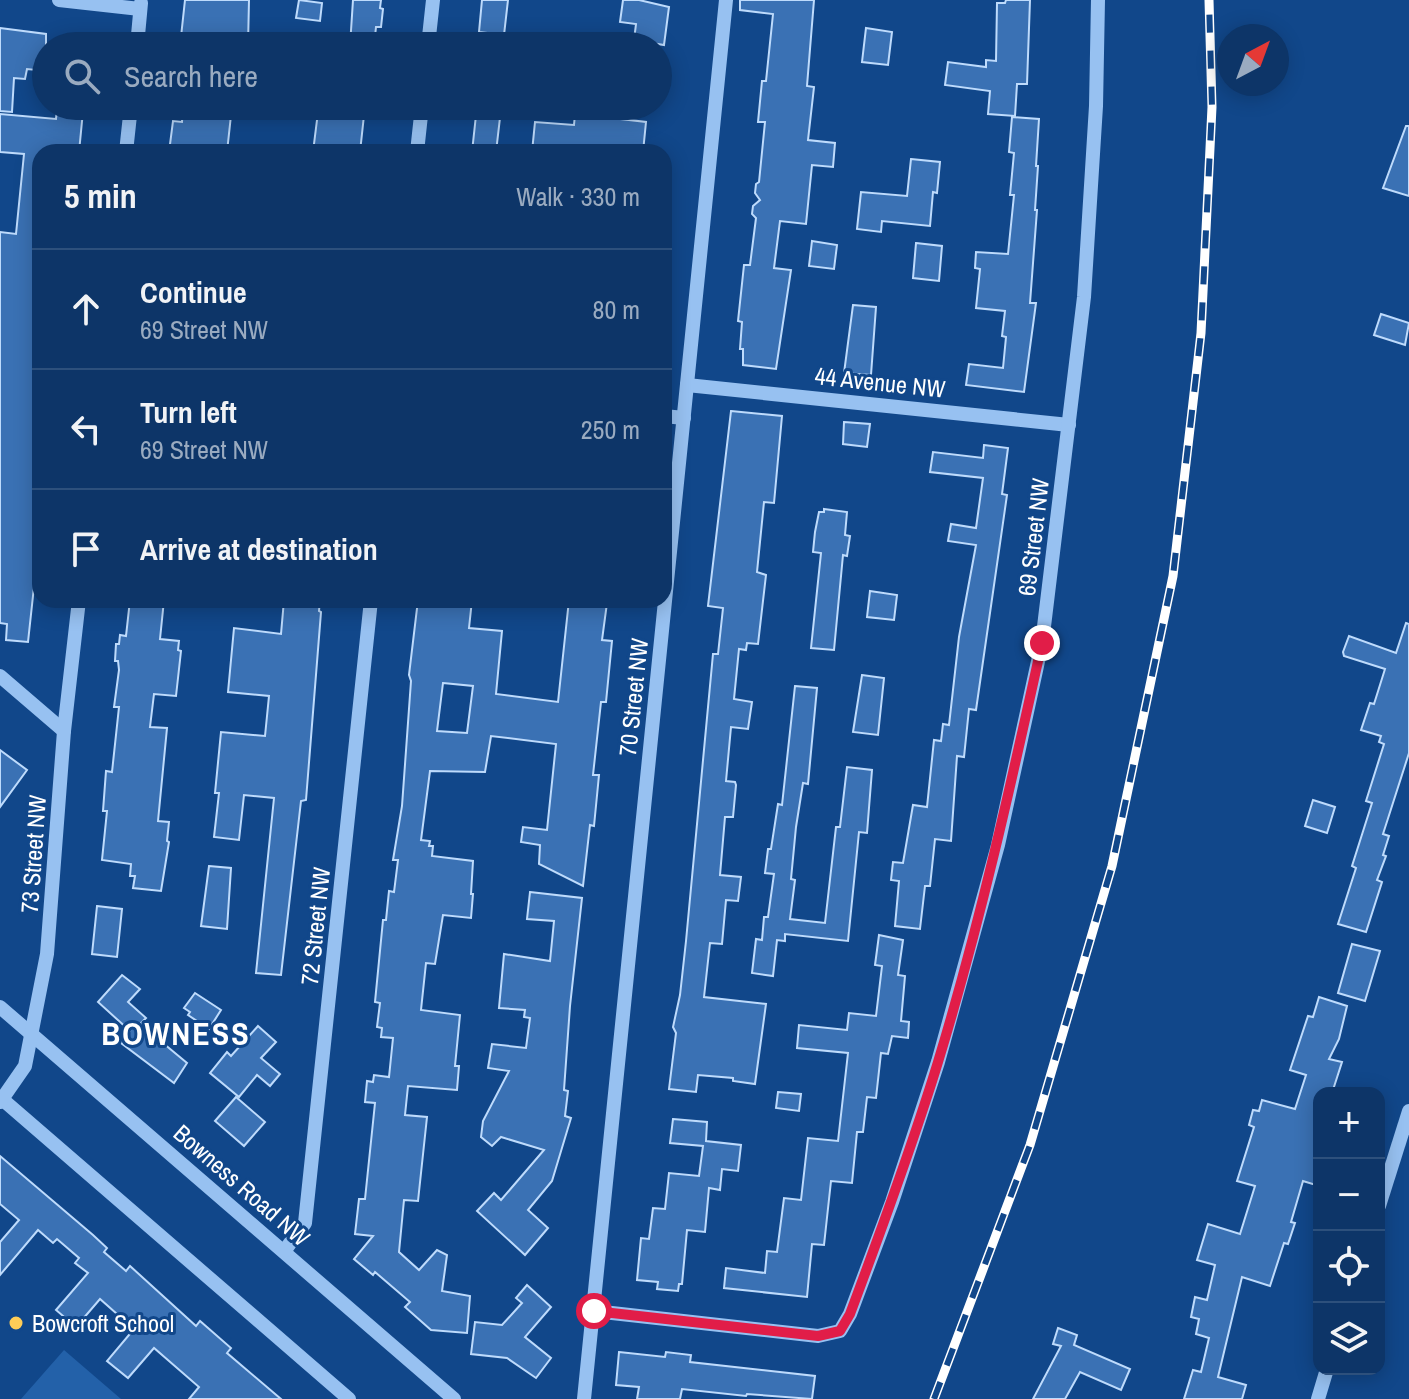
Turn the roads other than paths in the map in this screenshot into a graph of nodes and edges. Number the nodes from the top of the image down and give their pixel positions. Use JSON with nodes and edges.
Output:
{"nodes":[{"id":1,"x":59,"y":0,"type":"edge"},
{"id":2,"x":433,"y":0,"type":"edge"},
{"id":3,"x":726,"y":0,"type":"edge"},
{"id":4,"x":1098,"y":0,"type":"edge"},
{"id":5,"x":141,"y":4,"type":"edge"},
{"id":6,"x":138,"y":32,"type":"edge"},
{"id":7,"x":430,"y":32,"type":"edge"},
{"id":8,"x":129,"y":120,"type":"edge"},
{"id":9,"x":420,"y":120,"type":"edge"},
{"id":10,"x":127,"y":144,"type":"edge"},
{"id":11,"x":418,"y":144,"type":"edge"},
{"id":12,"x":687,"y":385,"type":"junction"},
{"id":13,"x":672,"y":417,"type":"edge"},
{"id":14,"x":684,"y":418,"type":"junction"},
{"id":15,"x":1069,"y":425,"type":"junction"},
{"id":16,"x":672,"y":537,"type":"edge"},
{"id":17,"x":78,"y":608,"type":"edge"},
{"id":18,"x":370,"y":608,"type":"edge"},
{"id":19,"x":665,"y":608,"type":"edge"},
{"id":20,"x":0,"y":676,"type":"edge"},
{"id":21,"x":64,"y":731,"type":"junction"},
{"id":22,"x":0,"y":1007,"type":"edge"},
{"id":23,"x":33,"y":1035,"type":"junction"},
{"id":24,"x":1,"y":1101,"type":"edge"},
{"id":25,"x":1409,"y":1111,"type":"edge"},
{"id":26,"x":1385,"y":1187,"type":"edge"},
{"id":27,"x":285,"y":1250,"type":"junction"},
{"id":28,"x":594,"y":1311,"type":"junction"},
{"id":29,"x":1325,"y":1375,"type":"edge"},
{"id":30,"x":349,"y":1399,"type":"edge"},
{"id":31,"x":454,"y":1399,"type":"edge"},
{"id":32,"x":584,"y":1399,"type":"edge"},
{"id":33,"x":1318,"y":1399,"type":"edge"}],
"edges":[{"from":1,"to":5,"type":"street"},
{"from":2,"to":7,"type":"street"},
{"from":3,"to":12,"type":"street","name":"70 Street NW"},
{"from":4,"to":15,"type":"street","name":"69 Street NW"},
{"from":5,"to":6,"type":"street"},
{"from":8,"to":10,"type":"street"},
{"from":9,"to":11,"type":"street"},
{"from":12,"to":14,"type":"street","name":"70 Street NW"},
{"from":12,"to":15,"type":"street","name":"44 Avenue NW"},
{"from":13,"to":14,"type":"street"},
{"from":14,"to":16,"type":"street","name":"70 Street NW"},
{"from":15,"to":28,"type":"street","name":"69 Street NW"},
{"from":17,"to":21,"type":"street","name":"73 Street NW"},
{"from":18,"to":27,"type":"street","name":"72 Street NW"},
{"from":19,"to":28,"type":"street","name":"70 Street NW"},
{"from":20,"to":21,"type":"street"},
{"from":21,"to":23,"type":"street","name":"73 Street NW"},
{"from":22,"to":23,"type":"street","name":"Bowness Road NW"},
{"from":23,"to":24,"type":"street","name":"73 Street NW"},
{"from":23,"to":27,"type":"street","name":"Bowness Road NW"},
{"from":24,"to":30,"type":"street"},
{"from":25,"to":26,"type":"street"},
{"from":27,"to":31,"type":"street","name":"Bowness Road NW"},
{"from":28,"to":32,"type":"street","name":"70 Street NW"},
{"from":29,"to":33,"type":"street"}]}
